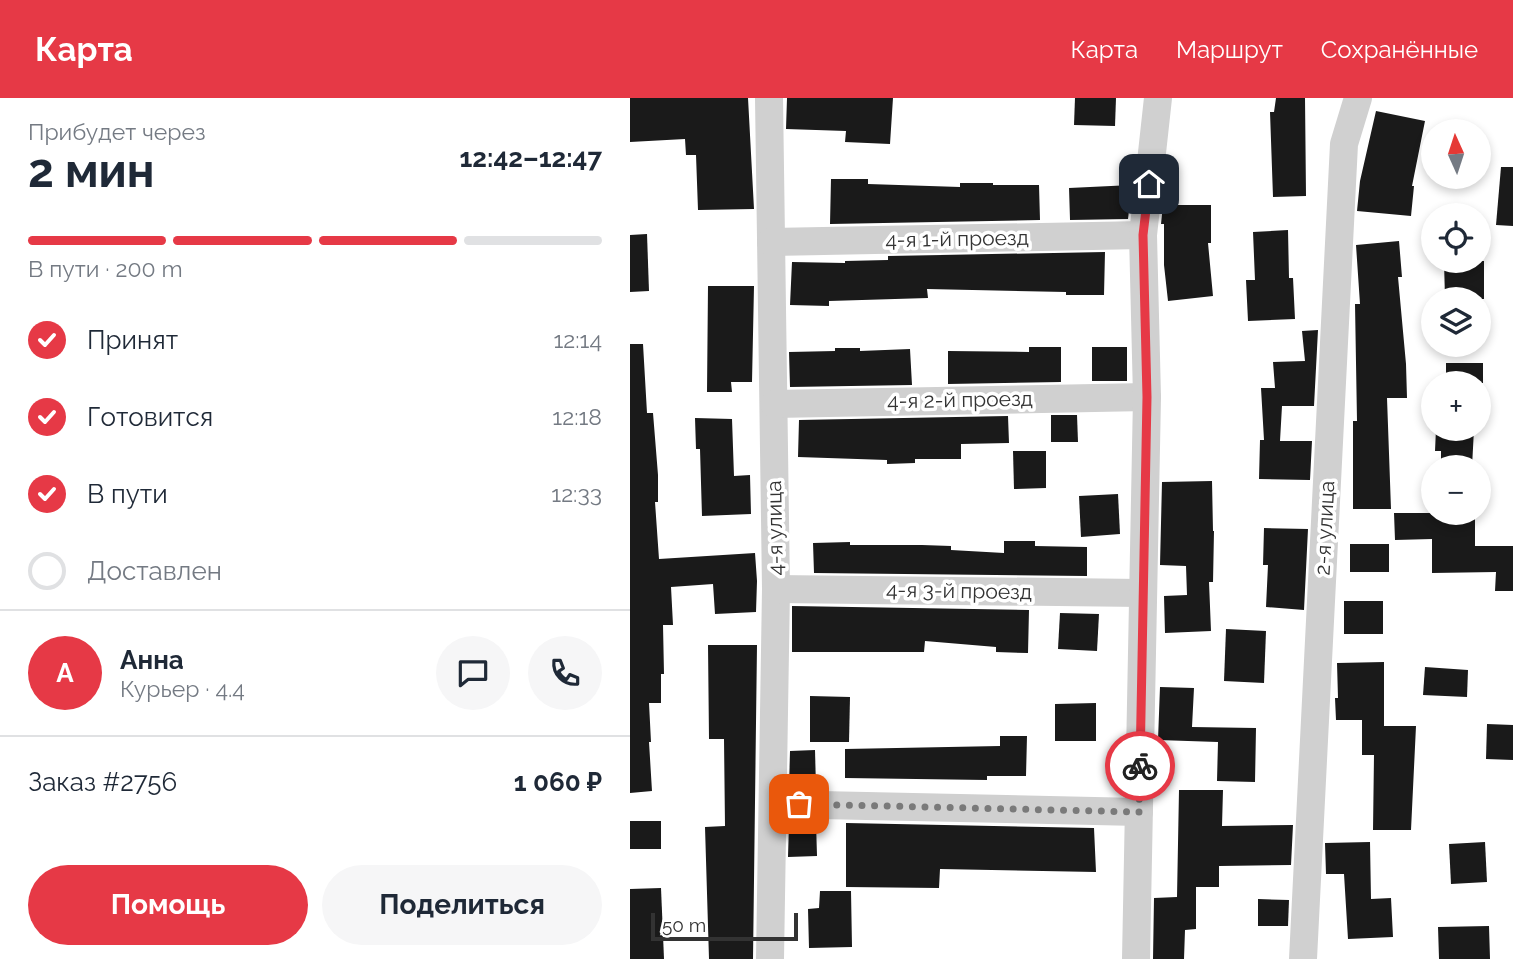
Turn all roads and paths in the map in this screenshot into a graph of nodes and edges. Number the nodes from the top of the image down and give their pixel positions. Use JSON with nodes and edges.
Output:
{"nodes":[{"id":1,"x":769,"y":98,"type":"edge"},
{"id":2,"x":1158,"y":98,"type":"edge"},
{"id":3,"x":1358,"y":98,"type":"edge"},
{"id":4,"x":1143,"y":235,"type":"junction"},
{"id":5,"x":771,"y":242,"type":"junction"},
{"id":6,"x":1147,"y":397,"type":"junction"},
{"id":7,"x":774,"y":404,"type":"junction"},
{"id":8,"x":776,"y":589,"type":"junction"},
{"id":9,"x":1142,"y":593,"type":"junction"},
{"id":10,"x":773,"y":804,"type":"junction"},
{"id":11,"x":1139,"y":812,"type":"junction"},
{"id":12,"x":770,"y":959,"type":"edge"},
{"id":13,"x":1136,"y":959,"type":"edge"},
{"id":14,"x":1303,"y":959,"type":"edge"}],
"edges":[{"from":1,"to":5,"type":"street","name":"4-я улица"},
{"from":2,"to":4,"type":"street"},
{"from":3,"to":14,"type":"street","name":"2-я улица"},
{"from":4,"to":5,"type":"street","name":"4-я 1-й проезд"},
{"from":4,"to":6,"type":"street"},
{"from":5,"to":7,"type":"street","name":"4-я улица"},
{"from":6,"to":7,"type":"street","name":"4-я 2-й проезд"},
{"from":6,"to":9,"type":"street"},
{"from":7,"to":8,"type":"street","name":"4-я улица"},
{"from":8,"to":9,"type":"street","name":"4-я 3-й проезд"},
{"from":8,"to":10,"type":"street","name":"4-я улица"},
{"from":9,"to":11,"type":"street"},
{"from":10,"to":11,"type":"street"},
{"from":10,"to":12,"type":"street","name":"4-я улица"},
{"from":11,"to":13,"type":"street"}]}
